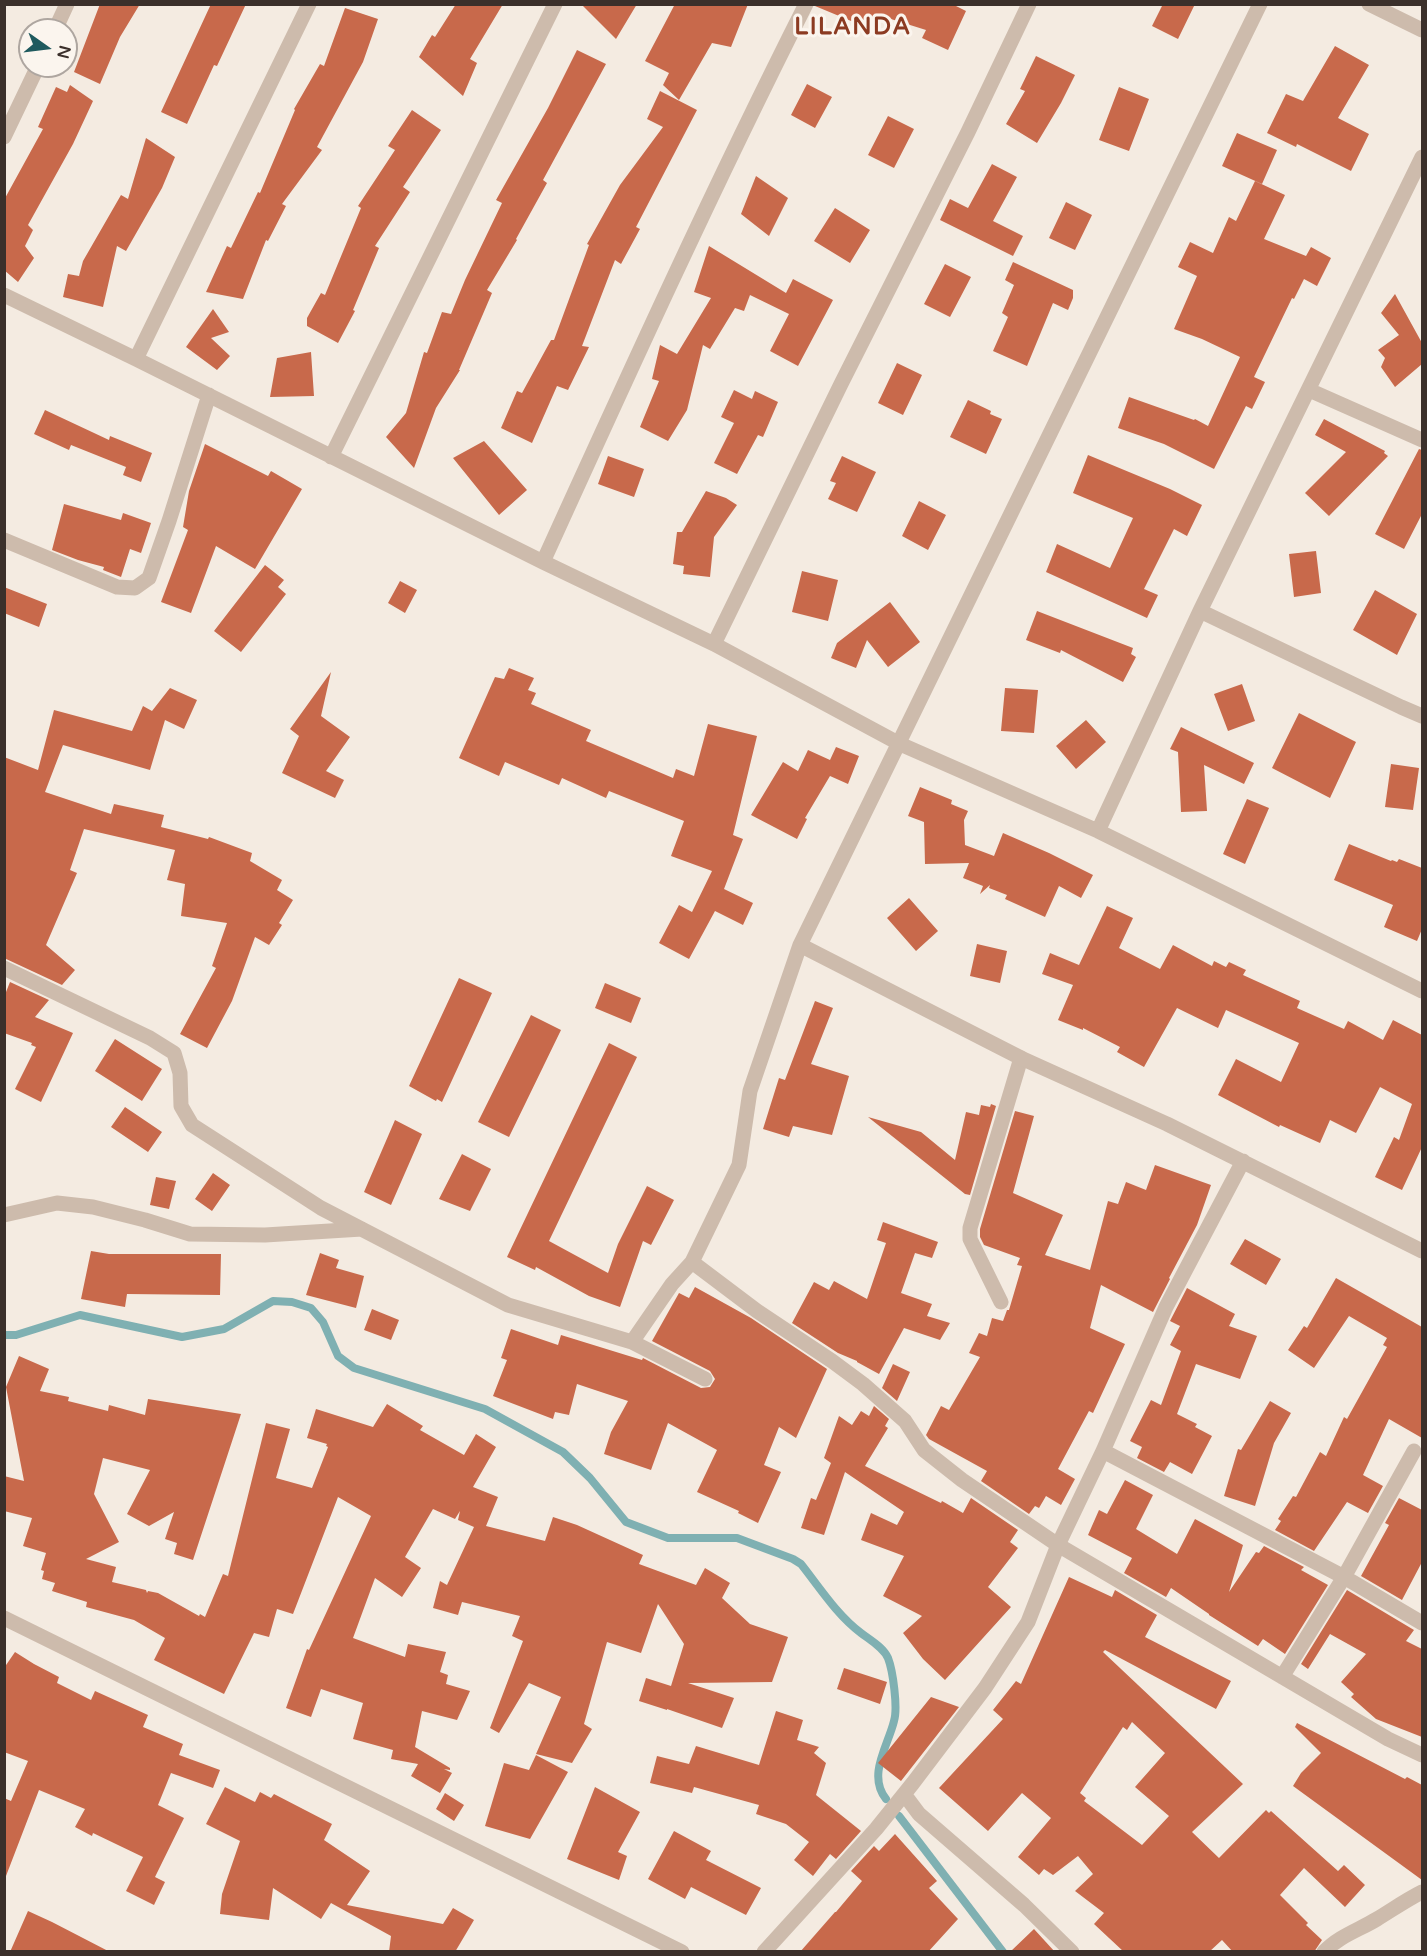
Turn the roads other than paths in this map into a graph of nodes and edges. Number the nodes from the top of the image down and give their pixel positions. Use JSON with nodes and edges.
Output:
{"nodes":[{"id":1,"x":67,"y":4,"type":"edge"},
{"id":2,"x":309,"y":4,"type":"edge"},
{"id":3,"x":555,"y":4,"type":"edge"},
{"id":4,"x":806,"y":4,"type":"edge"},
{"id":5,"x":1029,"y":4,"type":"edge"},
{"id":6,"x":1260,"y":4,"type":"edge"},
{"id":7,"x":1370,"y":4,"type":"edge"},
{"id":8,"x":61,"y":18,"type":"edge"},
{"id":9,"x":1422,"y":30,"type":"edge"},
{"id":10,"x":32,"y":78,"type":"edge"},
{"id":11,"x":4,"y":137,"type":"edge"},
{"id":12,"x":1422,"y":157,"type":"edge"},
{"id":13,"x":4,"y":295,"type":"edge"},
{"id":14,"x":136,"y":358,"type":"junction"},
{"id":15,"x":1309,"y":390,"type":"junction"},
{"id":16,"x":209,"y":395,"type":"junction"},
{"id":17,"x":1422,"y":440,"type":"edge"},
{"id":18,"x":331,"y":457,"type":"junction"},
{"id":19,"x":4,"y":540,"type":"edge"},
{"id":20,"x":543,"y":562,"type":"junction"},
{"id":21,"x":1200,"y":611,"type":"junction"},
{"id":22,"x":714,"y":645,"type":"junction"},
{"id":23,"x":1422,"y":716,"type":"edge"},
{"id":24,"x":900,"y":744,"type":"junction"},
{"id":25,"x":1098,"y":831,"type":"junction"},
{"id":26,"x":800,"y":945,"type":"junction"},
{"id":27,"x":4,"y":968,"type":"edge"},
{"id":28,"x":1422,"y":991,"type":"edge"},
{"id":29,"x":1020,"y":1058,"type":"junction"},
{"id":30,"x":1243,"y":1161,"type":"junction"},
{"id":31,"x":4,"y":1215,"type":"edge"},
{"id":32,"x":362,"y":1229,"type":"junction"},
{"id":33,"x":1422,"y":1251,"type":"edge"},
{"id":34,"x":692,"y":1262,"type":"junction"},
{"id":35,"x":1001,"y":1302,"type":"dead end"},
{"id":36,"x":632,"y":1342,"type":"junction"},
{"id":37,"x":705,"y":1379,"type":"dead end"},
{"id":38,"x":1102,"y":1451,"type":"junction"},
{"id":39,"x":1414,"y":1451,"type":"dead end"},
{"id":40,"x":1058,"y":1545,"type":"junction"},
{"id":41,"x":1344,"y":1577,"type":"junction"},
{"id":42,"x":4,"y":1618,"type":"edge"},
{"id":43,"x":1422,"y":1623,"type":"edge"},
{"id":44,"x":1282,"y":1677,"type":"junction"},
{"id":45,"x":1422,"y":1755,"type":"edge"},
{"id":46,"x":904,"y":1794,"type":"junction"},
{"id":47,"x":1422,"y":1892,"type":"edge"},
{"id":48,"x":682,"y":1952,"type":"edge"},
{"id":49,"x":764,"y":1952,"type":"edge"},
{"id":50,"x":1072,"y":1952,"type":"edge"},
{"id":51,"x":1324,"y":1952,"type":"edge"}],
"edges":[{"from":1,"to":8,"type":"street"},
{"from":2,"to":14,"type":"street"},
{"from":3,"to":18,"type":"street"},
{"from":4,"to":20,"type":"street"},
{"from":5,"to":22,"type":"street"},
{"from":6,"to":24,"type":"street"},
{"from":7,"to":9,"type":"street"},
{"from":10,"to":11,"type":"street"},
{"from":12,"to":15,"type":"street"},
{"from":13,"to":14,"type":"street"},
{"from":14,"to":16,"type":"street"},
{"from":15,"to":17,"type":"street"},
{"from":15,"to":21,"type":"street"},
{"from":16,"to":18,"type":"street"},
{"from":16,"to":19,"type":"street"},
{"from":18,"to":20,"type":"street"},
{"from":20,"to":22,"type":"street"},
{"from":21,"to":23,"type":"street"},
{"from":21,"to":25,"type":"street"},
{"from":22,"to":24,"type":"street"},
{"from":24,"to":25,"type":"street"},
{"from":24,"to":26,"type":"street"},
{"from":25,"to":28,"type":"street"},
{"from":26,"to":29,"type":"street"},
{"from":26,"to":34,"type":"street"},
{"from":27,"to":32,"type":"street"},
{"from":29,"to":30,"type":"street"},
{"from":29,"to":35,"type":"street"},
{"from":30,"to":33,"type":"street"},
{"from":30,"to":38,"type":"street"},
{"from":31,"to":32,"type":"street"},
{"from":32,"to":36,"type":"street"},
{"from":34,"to":36,"type":"street"},
{"from":34,"to":40,"type":"street"},
{"from":36,"to":37,"type":"street"},
{"from":38,"to":40,"type":"street"},
{"from":38,"to":41,"type":"street"},
{"from":39,"to":41,"type":"street"},
{"from":40,"to":44,"type":"street"},
{"from":40,"to":46,"type":"street"},
{"from":41,"to":43,"type":"street"},
{"from":41,"to":44,"type":"street"},
{"from":42,"to":48,"type":"street"},
{"from":44,"to":45,"type":"street"},
{"from":46,"to":49,"type":"street"},
{"from":46,"to":50,"type":"street"},
{"from":47,"to":51,"type":"street"}]}
